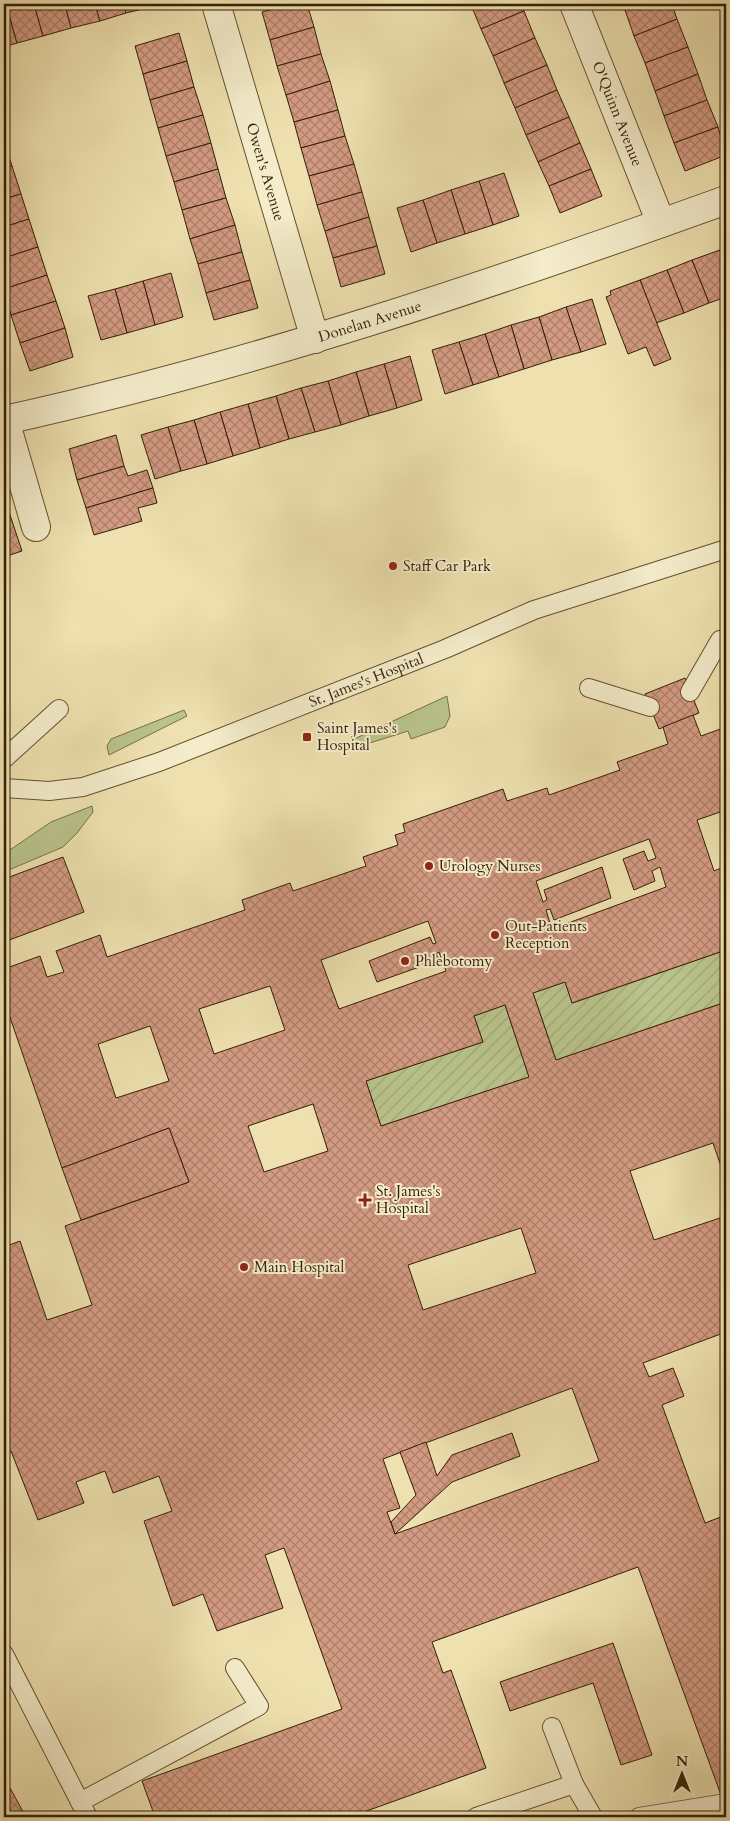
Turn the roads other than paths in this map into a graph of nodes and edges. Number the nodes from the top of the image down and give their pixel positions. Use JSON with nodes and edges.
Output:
{"nodes":[{"id":1,"x":216,"y":4,"type":"edge"},
{"id":2,"x":574,"y":4,"type":"edge"},
{"id":3,"x":726,"y":200,"type":"edge"},
{"id":4,"x":661,"y":223,"type":"junction"},
{"id":5,"x":314,"y":339,"type":"junction"},
{"id":6,"x":4,"y":418,"type":"edge"},
{"id":7,"x":36,"y":526,"type":"dead end"},
{"id":8,"x":726,"y":550,"type":"edge"},
{"id":9,"x":720,"y":640,"type":"dead end"},
{"id":10,"x":589,"y":688,"type":"dead end"},
{"id":11,"x":690,"y":692,"type":"dead end"},
{"id":12,"x":650,"y":708,"type":"dead end"},
{"id":13,"x":59,"y":709,"type":"dead end"},
{"id":14,"x":4,"y":759,"type":"edge"},
{"id":15,"x":4,"y":788,"type":"edge"},
{"id":16,"x":4,"y":1654,"type":"edge"},
{"id":17,"x":236,"y":1668,"type":"dead end"},
{"id":18,"x":552,"y":1726,"type":"dead end"},
{"id":19,"x":574,"y":1784,"type":"junction"},
{"id":20,"x":726,"y":1803,"type":"edge"},
{"id":21,"x":84,"y":1810,"type":"edge"},
{"id":22,"x":476,"y":1817,"type":"edge"},
{"id":23,"x":593,"y":1817,"type":"edge"},
{"id":24,"x":639,"y":1817,"type":"edge"}],
"edges":[{"from":1,"to":5,"type":"street","name":"Owen's Avenue"},
{"from":2,"to":4,"type":"street","name":"O'Quinn Avenue"},
{"from":3,"to":4,"type":"street","name":"Donelan Avenue"},
{"from":4,"to":5,"type":"street","name":"Donelan Avenue"},
{"from":5,"to":6,"type":"street","name":"Donelan Avenue"},
{"from":6,"to":7,"type":"street"},
{"from":8,"to":15,"type":"lane","name":"St. James's Hospital"},
{"from":9,"to":11,"type":"lane"},
{"from":10,"to":12,"type":"lane"},
{"from":13,"to":14,"type":"lane"},
{"from":16,"to":21,"type":"lane"},
{"from":17,"to":21,"type":"lane"},
{"from":18,"to":19,"type":"lane"},
{"from":19,"to":22,"type":"lane"},
{"from":19,"to":23,"type":"lane"},
{"from":20,"to":24,"type":"lane"}]}
